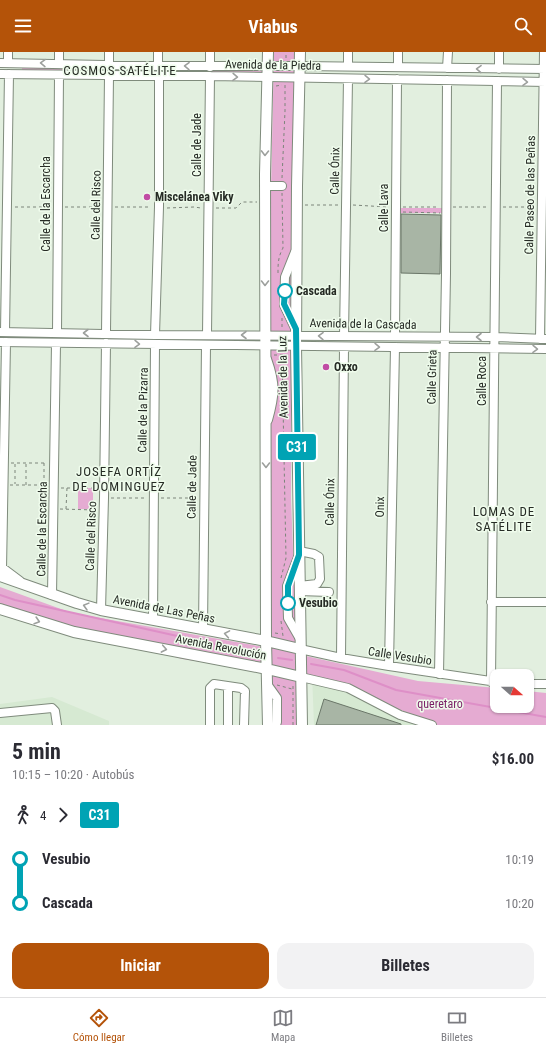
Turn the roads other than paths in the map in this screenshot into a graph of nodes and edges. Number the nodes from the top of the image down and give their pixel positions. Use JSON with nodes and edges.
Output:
{"nodes":[{"id":1,"x":8,"y":52,"type":"edge"},
{"id":2,"x":59,"y":52,"type":"edge"},
{"id":3,"x":110,"y":52,"type":"edge"},
{"id":4,"x":158,"y":52,"type":"edge"},
{"id":5,"x":210,"y":52,"type":"edge"},
{"id":6,"x":268,"y":52,"type":"edge"},
{"id":7,"x":300,"y":52,"type":"edge"},
{"id":8,"x":348,"y":52,"type":"edge"},
{"id":9,"x":398,"y":52,"type":"edge"},
{"id":10,"x":448,"y":52,"type":"edge"},
{"id":11,"x":499,"y":52,"type":"edge"},
{"id":12,"x":544,"y":52,"type":"edge"},
{"id":13,"x":4,"y":63,"type":"edge"},
{"id":14,"x":17,"y":63,"type":"junction"},
{"id":15,"x":58,"y":64,"type":"junction"},
{"id":16,"x":109,"y":65,"type":"junction"},
{"id":17,"x":135,"y":65,"type":"junction"},
{"id":18,"x":158,"y":66,"type":"junction"},
{"id":19,"x":300,"y":66,"type":"junction"},
{"id":20,"x":348,"y":66,"type":"junction"},
{"id":21,"x":210,"y":67,"type":"junction"},
{"id":22,"x":268,"y":67,"type":"junction"},
{"id":23,"x":398,"y":67,"type":"junction"},
{"id":24,"x":422,"y":68,"type":"junction"},
{"id":25,"x":448,"y":68,"type":"junction"},
{"id":26,"x":499,"y":69,"type":"junction"},
{"id":27,"x":545,"y":69,"type":"edge"},
{"id":28,"x":0,"y":74,"type":"edge"},
{"id":29,"x":13,"y":74,"type":"junction"},
{"id":30,"x":59,"y":75,"type":"junction"},
{"id":31,"x":135,"y":75,"type":"junction"},
{"id":32,"x":159,"y":75,"type":"junction"},
{"id":33,"x":109,"y":76,"type":"junction"},
{"id":34,"x":210,"y":76,"type":"junction"},
{"id":35,"x":267,"y":78,"type":"junction"},
{"id":36,"x":300,"y":78,"type":"junction"},
{"id":37,"x":348,"y":79,"type":"junction"},
{"id":38,"x":397,"y":79,"type":"junction"},
{"id":39,"x":423,"y":80,"type":"junction"},
{"id":40,"x":447,"y":80,"type":"junction"},
{"id":41,"x":497,"y":81,"type":"junction"},
{"id":42,"x":545,"y":82,"type":"edge"},
{"id":43,"x":265,"y":186,"type":"junction"},
{"id":44,"x":287,"y":186,"type":"junction"},
{"id":45,"x":3,"y":332,"type":"edge"},
{"id":46,"x":36,"y":333,"type":"junction"},
{"id":47,"x":57,"y":333,"type":"junction"},
{"id":48,"x":295,"y":333,"type":"junction"},
{"id":49,"x":106,"y":334,"type":"junction"},
{"id":50,"x":154,"y":335,"type":"junction"},
{"id":51,"x":207,"y":335,"type":"junction"},
{"id":52,"x":344,"y":336,"type":"junction"},
{"id":53,"x":395,"y":336,"type":"junction"},
{"id":54,"x":445,"y":337,"type":"junction"},
{"id":55,"x":495,"y":337,"type":"junction"},
{"id":56,"x":543,"y":339,"type":"edge"},
{"id":57,"x":3,"y":342,"type":"edge"},
{"id":58,"x":37,"y":342,"type":"junction"},
{"id":59,"x":106,"y":343,"type":"junction"},
{"id":60,"x":56,"y":344,"type":"junction"},
{"id":61,"x":155,"y":344,"type":"junction"},
{"id":62,"x":206,"y":345,"type":"junction"},
{"id":63,"x":344,"y":346,"type":"junction"},
{"id":64,"x":395,"y":347,"type":"junction"},
{"id":65,"x":266,"y":348,"type":"junction"},
{"id":66,"x":291,"y":348,"type":"junction"},
{"id":67,"x":444,"y":348,"type":"junction"},
{"id":68,"x":494,"y":349,"type":"junction"},
{"id":69,"x":546,"y":349,"type":"edge"},
{"id":70,"x":299,"y":553,"type":"junction"},
{"id":71,"x":1,"y":570,"type":"edge"},
{"id":72,"x":299,"y":589,"type":"junction"},
{"id":73,"x":329,"y":592,"type":"dead end"},
{"id":74,"x":52,"y":595,"type":"junction"},
{"id":75,"x":492,"y":602,"type":"junction"},
{"id":76,"x":546,"y":602,"type":"edge"},
{"id":77,"x":0,"y":609,"type":"edge"},
{"id":78,"x":101,"y":610,"type":"junction"},
{"id":79,"x":153,"y":620,"type":"junction"},
{"id":80,"x":204,"y":630,"type":"junction"},
{"id":81,"x":269,"y":642,"type":"junction"},
{"id":82,"x":300,"y":644,"type":"junction"},
{"id":83,"x":341,"y":658,"type":"junction"},
{"id":84,"x":389,"y":666,"type":"junction"},
{"id":85,"x":494,"y":669,"type":"edge"},
{"id":86,"x":270,"y":670,"type":"junction"},
{"id":87,"x":439,"y":674,"type":"junction"},
{"id":88,"x":298,"y":677,"type":"junction"},
{"id":89,"x":490,"y":681,"type":"edge"},
{"id":90,"x":271,"y":684,"type":"junction"},
{"id":91,"x":534,"y":684,"type":"edge"},
{"id":92,"x":546,"y":684,"type":"edge"},
{"id":93,"x":228,"y":686,"type":"junction"},
{"id":94,"x":0,"y":713,"type":"edge"},
{"id":95,"x":57,"y":725,"type":"edge"},
{"id":96,"x":210,"y":725,"type":"edge"},
{"id":97,"x":228,"y":725,"type":"edge"},
{"id":98,"x":244,"y":725,"type":"edge"},
{"id":99,"x":268,"y":725,"type":"edge"},
{"id":100,"x":276,"y":725,"type":"edge"},
{"id":101,"x":302,"y":725,"type":"edge"},
{"id":102,"x":432,"y":725,"type":"edge"}],
"edges":[{"from":1,"to":13,"type":"street"},
{"from":2,"to":15,"type":"street"},
{"from":3,"to":16,"type":"street"},
{"from":4,"to":18,"type":"street"},
{"from":5,"to":21,"type":"street"},
{"from":6,"to":22,"type":"main road","name":"Avenida de la Luz"},
{"from":7,"to":19,"type":"main road","name":"Avenida de la Luz"},
{"from":8,"to":20,"type":"street"},
{"from":9,"to":23,"type":"street"},
{"from":10,"to":25,"type":"street"},
{"from":11,"to":26,"type":"street"},
{"from":12,"to":27,"type":"street","name":"Calle Paseo de las Peñas"},
{"from":13,"to":14,"type":"street","name":"Avenida de la Piedra"},
{"from":15,"to":14,"type":"street","name":"Avenida de la Piedra","one_way":true},
{"from":14,"to":29,"type":"street"},
{"from":15,"to":16,"type":"street","name":"Avenida de la Piedra"},
{"from":16,"to":17,"type":"street","name":"Avenida de la Piedra"},
{"from":17,"to":18,"type":"street","name":"Avenida de la Piedra"},
{"from":17,"to":31,"type":"street"},
{"from":21,"to":18,"type":"street","name":"Avenida de la Piedra","one_way":true},
{"from":19,"to":20,"type":"street","name":"Avenida de la Piedra"},
{"from":19,"to":22,"type":"street","name":"Avenida de la Piedra"},
{"from":19,"to":36,"type":"main road","name":"Avenida de la Luz"},
{"from":20,"to":23,"type":"street","name":"Avenida de la Piedra"},
{"from":21,"to":22,"type":"street","name":"Avenida de la Piedra"},
{"from":22,"to":35,"type":"main road","name":"Avenida de la Luz"},
{"from":23,"to":24,"type":"street","name":"Avenida de la Piedra"},
{"from":24,"to":25,"type":"street","name":"Avenida de la Piedra"},
{"from":24,"to":39,"type":"street"},
{"from":26,"to":25,"type":"street","name":"Avenida de la Piedra","one_way":true},
{"from":26,"to":27,"type":"street","name":"Avenida de la Piedra"},
{"from":27,"to":42,"type":"street","name":"Calle Paseo de las Peñas"},
{"from":28,"to":29,"type":"street","name":"Avenida de la Piedra"},
{"from":29,"to":30,"type":"street","name":"Avenida de la Piedra"},
{"from":29,"to":45,"type":"street"},
{"from":30,"to":33,"type":"street","name":"Avenida de la Piedra"},
{"from":30,"to":47,"type":"street","name":"Calle de la Escarcha"},
{"from":31,"to":32,"type":"street","name":"Avenida de la Piedra"},
{"from":31,"to":33,"type":"street","name":"Avenida de la Piedra"},
{"from":32,"to":34,"type":"street","name":"Avenida de la Piedra"},
{"from":32,"to":50,"type":"street"},
{"from":33,"to":49,"type":"street","name":"Calle del Risco"},
{"from":34,"to":35,"type":"street","name":"Avenida de la Piedra","one_way":true},
{"from":34,"to":51,"type":"street","name":"Calle de Jade"},
{"from":35,"to":36,"type":"street","name":"Avenida de la Piedra"},
{"from":35,"to":43,"type":"main road","name":"Avenida de la Luz","one_way":true},
{"from":36,"to":37,"type":"street","name":"Avenida de la Piedra"},
{"from":36,"to":44,"type":"main road","name":"Avenida de la Luz"},
{"from":37,"to":38,"type":"street","name":"Avenida de la Piedra","one_way":true},
{"from":37,"to":52,"type":"street","name":"Calle Ónix"},
{"from":38,"to":39,"type":"street","name":"Avenida de la Piedra"},
{"from":38,"to":53,"type":"street","name":"Calle Lava"},
{"from":39,"to":40,"type":"street","name":"Avenida de la Piedra"},
{"from":40,"to":41,"type":"street","name":"Avenida de la Piedra"},
{"from":40,"to":54,"type":"street","name":"Calle Grieta"},
{"from":41,"to":42,"type":"street","name":"Avenida de la Piedra","one_way":true},
{"from":41,"to":55,"type":"street","name":"Calle Roca"},
{"from":42,"to":56,"type":"street","name":"Calle Paseo de las Peñas"},
{"from":43,"to":44,"type":"street"},
{"from":43,"to":65,"type":"main road","name":"Avenida de la Luz","one_way":true},
{"from":44,"to":48,"type":"main road","name":"Avenida de la Luz"},
{"from":45,"to":46,"type":"street","name":"Avenida de la Cascada"},
{"from":46,"to":47,"type":"street","name":"Avenida de la Cascada"},
{"from":46,"to":58,"type":"street"},
{"from":49,"to":47,"type":"street","name":"Avenida de la Cascada","one_way":true},
{"from":52,"to":48,"type":"street","name":"Avenida de la Cascada","one_way":true},
{"from":48,"to":65,"type":"street","name":"Avenida de la Cascada"},
{"from":48,"to":66,"type":"main road","name":"Avenida de la Luz"},
{"from":49,"to":50,"type":"street","name":"Avenida de la Cascada"},
{"from":50,"to":51,"type":"street","name":"Avenida de la Cascada"},
{"from":65,"to":51,"type":"street","name":"Avenida de la Cascada","one_way":true},
{"from":52,"to":53,"type":"street","name":"Avenida de la Cascada"},
{"from":53,"to":54,"type":"street","name":"Avenida de la Cascada"},
{"from":55,"to":54,"type":"street","name":"Avenida de la Cascada","one_way":true},
{"from":54,"to":67,"type":"street","name":"Calle Grieta"},
{"from":55,"to":56,"type":"street","name":"Avenida de la Cascada"},
{"from":55,"to":68,"type":"street","name":"Calle Roca"},
{"from":57,"to":58,"type":"street","name":"Avenida de la Cascada"},
{"from":57,"to":71,"type":"street"},
{"from":58,"to":60,"type":"street","name":"Avenida de la Cascada"},
{"from":59,"to":60,"type":"street","name":"Avenida de la Cascada"},
{"from":59,"to":61,"type":"street","name":"Avenida de la Cascada","one_way":true},
{"from":59,"to":78,"type":"street","name":"Calle del Risco"},
{"from":60,"to":74,"type":"street","name":"Calle de la Escarcha"},
{"from":61,"to":62,"type":"street","name":"Avenida de la Cascada"},
{"from":61,"to":79,"type":"street","name":"Calle de la Pizarra"},
{"from":62,"to":65,"type":"street","name":"Avenida de la Cascada"},
{"from":62,"to":80,"type":"street","name":"Calle de Jade"},
{"from":63,"to":64,"type":"street","name":"Avenida de la Cascada","one_way":true},
{"from":63,"to":66,"type":"street","name":"Avenida de la Cascada"},
{"from":63,"to":83,"type":"street","name":"Calle Ónix"},
{"from":64,"to":67,"type":"street","name":"Avenida de la Cascada"},
{"from":64,"to":84,"type":"street","name":"Onix"},
{"from":65,"to":66,"type":"street","name":"Avenida de la Cascada"},
{"from":65,"to":81,"type":"main road","name":"Avenida de la Luz","one_way":true},
{"from":66,"to":70,"type":"main road","name":"Avenida de la Luz"},
{"from":67,"to":68,"type":"street","name":"Avenida de la Cascada"},
{"from":67,"to":87,"type":"street","name":"Calle Grieta"},
{"from":68,"to":69,"type":"street","name":"Avenida de la Cascada","one_way":true},
{"from":68,"to":75,"type":"street","name":"Calle Roca"},
{"from":70,"to":72,"type":"main road","name":"Avenida de la Luz"},
{"from":70,"to":72,"type":"street"},
{"from":70,"to":82,"type":"street"},
{"from":71,"to":74,"type":"main road","name":"Avenida de Las Peñas"},
{"from":72,"to":73,"type":"street"},
{"from":72,"to":82,"type":"main road","name":"Avenida de la Luz"},
{"from":78,"to":74,"type":"main road","name":"Avenida de Las Peñas","one_way":true},
{"from":75,"to":76,"type":"street"},
{"from":75,"to":85,"type":"street","name":"Calle Roca"},
{"from":77,"to":86,"type":"main road","name":"Avenida Revolución","one_way":true},
{"from":78,"to":79,"type":"main road","name":"Avenida de Las Peñas"},
{"from":79,"to":80,"type":"main road","name":"Avenida de Las Peñas"},
{"from":81,"to":80,"type":"main road","name":"Avenida de Las Peñas","one_way":true},
{"from":81,"to":82,"type":"main road","name":"Avenida de Las Peñas"},
{"from":81,"to":86,"type":"main road","name":"Avenida de la Luz"},
{"from":82,"to":83,"type":"street","name":"Calle Vesubio"},
{"from":82,"to":88,"type":"main road","name":"Avenida de la Luz"},
{"from":83,"to":84,"type":"street","name":"Calle Vesubio"},
{"from":84,"to":87,"type":"street","name":"Calle Vesubio"},
{"from":86,"to":88,"type":"main road","name":"Avenida Revolución"},
{"from":86,"to":90,"type":"main road","name":"Avenida de la Luz"},
{"from":87,"to":89,"type":"street","name":"Calle Vesubio"},
{"from":88,"to":101,"type":"main road","name":"Avenida de la Luz"},
{"from":88,"to":102,"type":"street","name":"Avenida Revolución"},
{"from":90,"to":99,"type":"main road","name":"Avenida de la Luz"},
{"from":90,"to":100,"type":"street"},
{"from":91,"to":92,"type":"street"},
{"from":93,"to":96,"type":"street"},
{"from":93,"to":97,"type":"street"},
{"from":93,"to":98,"type":"street"},
{"from":94,"to":95,"type":"street"}]}
